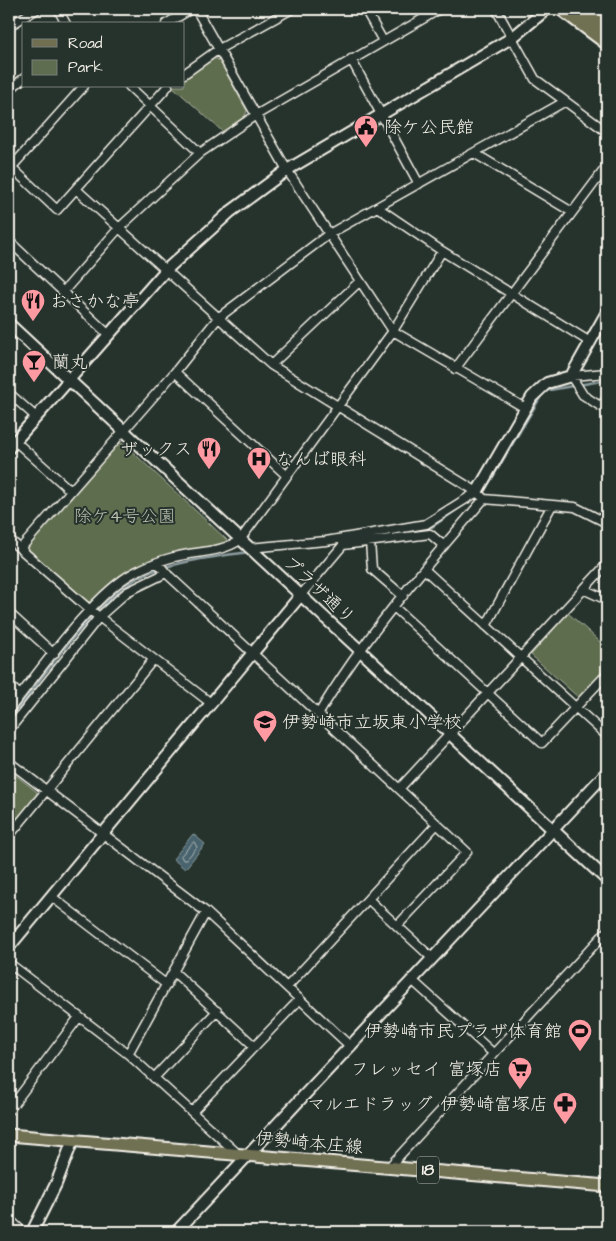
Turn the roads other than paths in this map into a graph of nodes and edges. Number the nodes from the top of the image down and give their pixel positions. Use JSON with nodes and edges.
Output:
{"nodes":[{"id":1,"x":36,"y":9,"type":"edge"},
{"id":2,"x":58,"y":9,"type":"edge"},
{"id":3,"x":191,"y":9,"type":"edge"},
{"id":4,"x":196,"y":9,"type":"edge"},
{"id":5,"x":292,"y":9,"type":"edge"},
{"id":6,"x":365,"y":9,"type":"edge"},
{"id":7,"x":437,"y":9,"type":"edge"},
{"id":8,"x":496,"y":9,"type":"edge"},
{"id":9,"x":547,"y":9,"type":"edge"},
{"id":10,"x":563,"y":9,"type":"edge"},
{"id":11,"x":584,"y":9,"type":"edge"},
{"id":12,"x":65,"y":22,"type":"edge"},
{"id":13,"x":169,"y":22,"type":"edge"},
{"id":14,"x":9,"y":26,"type":"edge"},
{"id":15,"x":607,"y":27,"type":"edge"},
{"id":16,"x":512,"y":37,"type":"junction"},
{"id":17,"x":383,"y":41,"type":"junction"},
{"id":18,"x":607,"y":42,"type":"edge"},
{"id":19,"x":219,"y":49,"type":"junction"},
{"id":20,"x":351,"y":59,"type":"junction"},
{"id":21,"x":185,"y":73,"type":"edge"},
{"id":22,"x":22,"y":80,"type":"edge"},
{"id":23,"x":82,"y":88,"type":"edge"},
{"id":24,"x":131,"y":88,"type":"edge"},
{"id":25,"x":166,"y":88,"type":"edge"},
{"id":26,"x":9,"y":90,"type":"edge"},
{"id":27,"x":564,"y":102,"type":"junction"},
{"id":28,"x":150,"y":106,"type":"junction"},
{"id":29,"x":381,"y":114,"type":"junction"},
{"id":30,"x":256,"y":115,"type":"junction"},
{"id":31,"x":607,"y":132,"type":"edge"},
{"id":32,"x":200,"y":153,"type":"junction"},
{"id":33,"x":474,"y":153,"type":"junction"},
{"id":34,"x":607,"y":166,"type":"edge"},
{"id":35,"x":10,"y":167,"type":"edge"},
{"id":36,"x":287,"y":170,"type":"junction"},
{"id":37,"x":419,"y":184,"type":"junction"},
{"id":38,"x":77,"y":190,"type":"junction"},
{"id":39,"x":376,"y":207,"type":"junction"},
{"id":40,"x":572,"y":212,"type":"junction"},
{"id":41,"x":119,"y":228,"type":"junction"},
{"id":42,"x":329,"y":234,"type":"junction"},
{"id":43,"x":9,"y":240,"type":"edge"},
{"id":44,"x":442,"y":251,"type":"junction"},
{"id":45,"x":166,"y":270,"type":"junction"},
{"id":46,"x":360,"y":281,"type":"junction"},
{"id":47,"x":64,"y":291,"type":"junction"},
{"id":48,"x":512,"y":294,"type":"junction"},
{"id":49,"x":607,"y":312,"type":"edge"},
{"id":50,"x":218,"y":318,"type":"junction"},
{"id":51,"x":9,"y":324,"type":"edge"},
{"id":52,"x":393,"y":331,"type":"junction"},
{"id":53,"x":109,"y":335,"type":"junction"},
{"id":54,"x":590,"y":342,"type":"junction"},
{"id":55,"x":271,"y":365,"type":"junction"},
{"id":56,"x":455,"y":369,"type":"junction"},
{"id":57,"x":175,"y":372,"type":"junction"},
{"id":58,"x":607,"y":372,"type":"edge"},
{"id":59,"x":572,"y":376,"type":"junction"},
{"id":60,"x":69,"y":380,"type":"junction"},
{"id":61,"x":9,"y":393,"type":"edge"},
{"id":62,"x":607,"y":399,"type":"edge"},
{"id":63,"x":336,"y":407,"type":"junction"},
{"id":64,"x":525,"y":408,"type":"junction"},
{"id":65,"x":36,"y":417,"type":"junction"},
{"id":66,"x":123,"y":431,"type":"junction"},
{"id":67,"x":12,"y":444,"type":"edge"},
{"id":68,"x":286,"y":475,"type":"junction"},
{"id":69,"x":71,"y":491,"type":"junction"},
{"id":70,"x":480,"y":495,"type":"junction"},
{"id":71,"x":551,"y":507,"type":"junction"},
{"id":72,"x":607,"y":523,"type":"edge"},
{"id":73,"x":9,"y":539,"type":"edge"},
{"id":74,"x":240,"y":540,"type":"junction"},
{"id":75,"x":370,"y":542,"type":"junction"},
{"id":76,"x":444,"y":546,"type":"junction"},
{"id":77,"x":21,"y":548,"type":"junction"},
{"id":78,"x":249,"y":548,"type":"junction"},
{"id":79,"x":158,"y":563,"type":"junction"},
{"id":80,"x":607,"y":564,"type":"edge"},
{"id":81,"x":424,"y":569,"type":"junction"},
{"id":82,"x":166,"y":573,"type":"junction"},
{"id":83,"x":584,"y":589,"type":"junction"},
{"id":84,"x":300,"y":596,"type":"junction"},
{"id":85,"x":403,"y":596,"type":"junction"},
{"id":86,"x":607,"y":600,"type":"edge"},
{"id":87,"x":394,"y":607,"type":"junction"},
{"id":88,"x":90,"y":610,"type":"junction"},
{"id":89,"x":9,"y":613,"type":"edge"},
{"id":90,"x":99,"y":617,"type":"junction"},
{"id":91,"x":486,"y":626,"type":"junction"},
{"id":92,"x":361,"y":650,"type":"junction"},
{"id":93,"x":54,"y":654,"type":"junction"},
{"id":94,"x":253,"y":654,"type":"junction"},
{"id":95,"x":521,"y":658,"type":"junction"},
{"id":96,"x":153,"y":660,"type":"junction"},
{"id":97,"x":607,"y":674,"type":"edge"},
{"id":98,"x":9,"y":685,"type":"edge"},
{"id":99,"x":488,"y":693,"type":"junction"},
{"id":100,"x":20,"y":695,"type":"junction"},
{"id":101,"x":212,"y":704,"type":"junction"},
{"id":102,"x":576,"y":708,"type":"junction"},
{"id":103,"x":9,"y":710,"type":"edge"},
{"id":104,"x":318,"y":715,"type":"junction"},
{"id":105,"x":9,"y":730,"type":"edge"},
{"id":106,"x":450,"y":734,"type":"junction"},
{"id":107,"x":607,"y":736,"type":"edge"},
{"id":108,"x":9,"y":762,"type":"edge"},
{"id":109,"x":607,"y":772,"type":"edge"},
{"id":110,"x":400,"y":788,"type":"junction"},
{"id":111,"x":46,"y":790,"type":"junction"},
{"id":112,"x":437,"y":824,"type":"junction"},
{"id":113,"x":553,"y":830,"type":"junction"},
{"id":114,"x":104,"y":834,"type":"junction"},
{"id":115,"x":9,"y":836,"type":"edge"},
{"id":116,"x":607,"y":880,"type":"edge"},
{"id":117,"x":52,"y":897,"type":"junction"},
{"id":118,"x":368,"y":899,"type":"junction"},
{"id":119,"x":206,"y":912,"type":"junction"},
{"id":120,"x":397,"y":926,"type":"junction"},
{"id":121,"x":607,"y":931,"type":"edge"},
{"id":122,"x":9,"y":947,"type":"edge"},
{"id":123,"x":432,"y":958,"type":"junction"},
{"id":124,"x":9,"y":963,"type":"edge"},
{"id":125,"x":174,"y":972,"type":"junction"},
{"id":126,"x":412,"y":980,"type":"junction"},
{"id":127,"x":166,"y":984,"type":"junction"},
{"id":128,"x":287,"y":987,"type":"junction"},
{"id":129,"x":300,"y":999,"type":"junction"},
{"id":130,"x":217,"y":1011,"type":"junction"},
{"id":131,"x":79,"y":1016,"type":"junction"},
{"id":132,"x":254,"y":1046,"type":"junction"},
{"id":133,"x":351,"y":1047,"type":"junction"},
{"id":134,"x":493,"y":1053,"type":"junction"},
{"id":135,"x":128,"y":1054,"type":"junction"},
{"id":136,"x":154,"y":1078,"type":"junction"},
{"id":137,"x":9,"y":1110,"type":"edge"},
{"id":138,"x":192,"y":1112,"type":"junction"},
{"id":139,"x":9,"y":1135,"type":"edge"},
{"id":140,"x":73,"y":1140,"type":"junction"},
{"id":141,"x":243,"y":1155,"type":"junction"},
{"id":142,"x":389,"y":1167,"type":"junction"},
{"id":143,"x":607,"y":1186,"type":"edge"},
{"id":144,"x":9,"y":1219,"type":"edge"},
{"id":145,"x":23,"y":1232,"type":"edge"},
{"id":146,"x":32,"y":1232,"type":"edge"},
{"id":147,"x":176,"y":1232,"type":"edge"}],
"edges":[{"from":1,"to":14,"type":"street"},
{"from":2,"to":12,"type":"street"},
{"from":3,"to":13,"type":"street"},
{"from":4,"to":19,"type":"street"},
{"from":5,"to":19,"type":"street"},
{"from":6,"to":17,"type":"street"},
{"from":7,"to":17,"type":"street"},
{"from":8,"to":16,"type":"street"},
{"from":9,"to":16,"type":"street"},
{"from":10,"to":18,"type":"highway"},
{"from":11,"to":15,"type":"highway"},
{"from":16,"to":27,"type":"street"},
{"from":16,"to":29,"type":"street"},
{"from":17,"to":20,"type":"street"},
{"from":19,"to":21,"type":"street"},
{"from":19,"to":30,"type":"street"},
{"from":20,"to":29,"type":"street"},
{"from":20,"to":30,"type":"street"},
{"from":22,"to":26,"type":"street"},
{"from":23,"to":35,"type":"street"},
{"from":24,"to":28,"type":"street"},
{"from":25,"to":28,"type":"street"},
{"from":27,"to":31,"type":"street"},
{"from":27,"to":33,"type":"street"},
{"from":28,"to":32,"type":"street"},
{"from":28,"to":38,"type":"street"},
{"from":29,"to":36,"type":"street"},
{"from":29,"to":37,"type":"street"},
{"from":30,"to":32,"type":"street"},
{"from":30,"to":36,"type":"street"},
{"from":32,"to":41,"type":"street"},
{"from":33,"to":37,"type":"street"},
{"from":33,"to":40,"type":"street"},
{"from":34,"to":40,"type":"street"},
{"from":35,"to":38,"type":"street"},
{"from":36,"to":42,"type":"street"},
{"from":36,"to":45,"type":"street"},
{"from":37,"to":39,"type":"street"},
{"from":38,"to":41,"type":"street"},
{"from":39,"to":42,"type":"street"},
{"from":39,"to":44,"type":"street"},
{"from":40,"to":48,"type":"street"},
{"from":41,"to":45,"type":"street"},
{"from":41,"to":47,"type":"street"},
{"from":42,"to":46,"type":"street"},
{"from":42,"to":50,"type":"street"},
{"from":43,"to":47,"type":"street"},
{"from":44,"to":48,"type":"street"},
{"from":44,"to":52,"type":"street"},
{"from":45,"to":50,"type":"street"},
{"from":45,"to":53,"type":"street"},
{"from":46,"to":52,"type":"street"},
{"from":46,"to":55,"type":"street"},
{"from":47,"to":53,"type":"street"},
{"from":48,"to":54,"type":"street"},
{"from":48,"to":56,"type":"street"},
{"from":49,"to":54,"type":"street"},
{"from":50,"to":55,"type":"street"},
{"from":50,"to":57,"type":"street"},
{"from":51,"to":60,"type":"street","name":"プラザ通り"},
{"from":52,"to":56,"type":"street"},
{"from":52,"to":63,"type":"street"},
{"from":53,"to":60,"type":"street"},
{"from":54,"to":59,"type":"street"},
{"from":55,"to":63,"type":"street"},
{"from":56,"to":64,"type":"street"},
{"from":57,"to":66,"type":"street"},
{"from":57,"to":68,"type":"street"},
{"from":58,"to":59,"type":"street"},
{"from":59,"to":62,"type":"street"},
{"from":59,"to":64,"type":"street"},
{"from":60,"to":65,"type":"street"},
{"from":60,"to":66,"type":"street","name":"プラザ通り"},
{"from":61,"to":65,"type":"street"},
{"from":63,"to":68,"type":"street"},
{"from":63,"to":70,"type":"street"},
{"from":64,"to":70,"type":"street"},
{"from":65,"to":67,"type":"street"},
{"from":66,"to":69,"type":"street"},
{"from":66,"to":74,"type":"street","name":"プラザ通り"},
{"from":67,"to":69,"type":"street"},
{"from":68,"to":74,"type":"street"},
{"from":69,"to":77,"type":"street"},
{"from":70,"to":71,"type":"street"},
{"from":70,"to":76,"type":"street"},
{"from":70,"to":78,"type":"street"},
{"from":71,"to":72,"type":"street"},
{"from":71,"to":91,"type":"street"},
{"from":73,"to":77,"type":"street"},
{"from":74,"to":78,"type":"street","name":"プラザ通り"},
{"from":74,"to":79,"type":"street"},
{"from":75,"to":76,"type":"street"},
{"from":75,"to":84,"type":"street"},
{"from":75,"to":85,"type":"street"},
{"from":76,"to":81,"type":"street"},
{"from":77,"to":88,"type":"street"},
{"from":78,"to":84,"type":"street","name":"プラザ通り"},
{"from":79,"to":82,"type":"street"},
{"from":79,"to":88,"type":"street"},
{"from":80,"to":83,"type":"street"},
{"from":81,"to":85,"type":"street"},
{"from":81,"to":91,"type":"street"},
{"from":82,"to":90,"type":"street"},
{"from":82,"to":94,"type":"street"},
{"from":83,"to":86,"type":"street"},
{"from":83,"to":95,"type":"street"},
{"from":84,"to":92,"type":"street","name":"プラザ通り"},
{"from":84,"to":94,"type":"street"},
{"from":85,"to":87,"type":"street"},
{"from":87,"to":92,"type":"street"},
{"from":87,"to":99,"type":"street"},
{"from":88,"to":90,"type":"street"},
{"from":88,"to":93,"type":"street"},
{"from":89,"to":93,"type":"street"},
{"from":90,"to":96,"type":"street"},
{"from":90,"to":105,"type":"street"},
{"from":91,"to":95,"type":"street"},
{"from":92,"to":104,"type":"street"},
{"from":92,"to":106,"type":"street","name":"プラザ通り"},
{"from":93,"to":100,"type":"street"},
{"from":94,"to":101,"type":"street"},
{"from":94,"to":104,"type":"street"},
{"from":95,"to":99,"type":"street"},
{"from":95,"to":102,"type":"street"},
{"from":96,"to":101,"type":"street"},
{"from":96,"to":111,"type":"street"},
{"from":97,"to":102,"type":"street"},
{"from":98,"to":100,"type":"street"},
{"from":99,"to":102,"type":"street"},
{"from":99,"to":106,"type":"street"},
{"from":100,"to":103,"type":"street"},
{"from":101,"to":114,"type":"street"},
{"from":102,"to":107,"type":"street"},
{"from":104,"to":110,"type":"street"},
{"from":106,"to":110,"type":"street"},
{"from":106,"to":113,"type":"street","name":"プラザ通り"},
{"from":108,"to":111,"type":"street"},
{"from":109,"to":113,"type":"street"},
{"from":110,"to":112,"type":"street"},
{"from":111,"to":114,"type":"street"},
{"from":111,"to":115,"type":"street"},
{"from":112,"to":118,"type":"street"},
{"from":112,"to":120,"type":"street"},
{"from":113,"to":116,"type":"street","name":"プラザ通り"},
{"from":113,"to":123,"type":"street"},
{"from":114,"to":117,"type":"street"},
{"from":114,"to":119,"type":"street"},
{"from":117,"to":122,"type":"street"},
{"from":117,"to":127,"type":"street"},
{"from":118,"to":120,"type":"street"},
{"from":118,"to":128,"type":"street"},
{"from":119,"to":125,"type":"street"},
{"from":119,"to":128,"type":"street"},
{"from":120,"to":123,"type":"street"},
{"from":121,"to":134,"type":"street"},
{"from":123,"to":126,"type":"street"},
{"from":124,"to":131,"type":"street"},
{"from":125,"to":127,"type":"street"},
{"from":125,"to":130,"type":"street"},
{"from":126,"to":133,"type":"street"},
{"from":126,"to":134,"type":"street"},
{"from":127,"to":135,"type":"street"},
{"from":128,"to":129,"type":"street"},
{"from":129,"to":132,"type":"street"},
{"from":129,"to":133,"type":"street"},
{"from":130,"to":132,"type":"street"},
{"from":130,"to":136,"type":"street"},
{"from":131,"to":135,"type":"street"},
{"from":131,"to":137,"type":"street"},
{"from":132,"to":138,"type":"street"},
{"from":133,"to":141,"type":"street"},
{"from":134,"to":142,"type":"street"},
{"from":135,"to":136,"type":"street"},
{"from":136,"to":138,"type":"street"},
{"from":138,"to":141,"type":"street"},
{"from":139,"to":140,"type":"main road","name":"伊勢崎本庄線","number":"18"},
{"from":140,"to":141,"type":"main road","name":"伊勢崎本庄線","number":"18"},
{"from":140,"to":146,"type":"street"},
{"from":141,"to":142,"type":"main road","name":"伊勢崎本庄線","number":"18"},
{"from":141,"to":147,"type":"street"},
{"from":142,"to":143,"type":"main road","name":"伊勢崎本庄線","number":"18"},
{"from":144,"to":145,"type":"street"}]}
